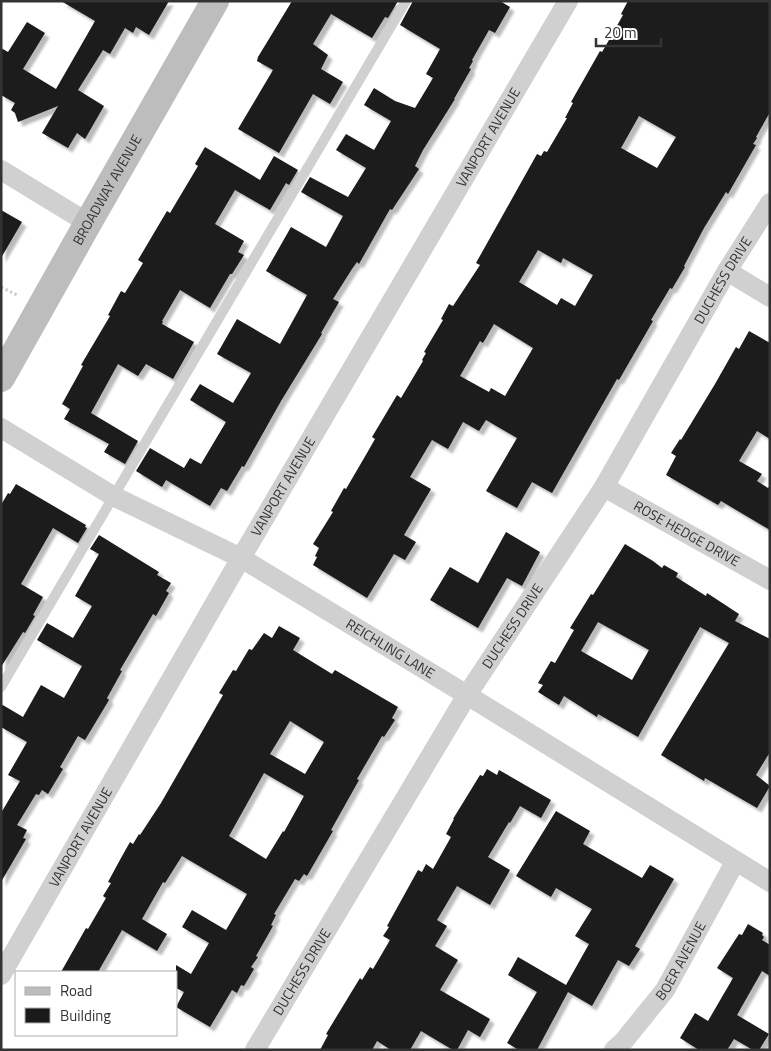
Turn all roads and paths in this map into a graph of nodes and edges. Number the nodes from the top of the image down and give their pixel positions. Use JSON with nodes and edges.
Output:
{"nodes":[{"id":1,"x":215,"y":1,"type":"edge"},
{"id":2,"x":406,"y":1,"type":"edge"},
{"id":3,"x":568,"y":1,"type":"edge"},
{"id":4,"x":1,"y":170,"type":"edge"},
{"id":5,"x":770,"y":203,"type":"edge"},
{"id":6,"x":88,"y":223,"type":"junction"},
{"id":7,"x":728,"y":271,"type":"junction"},
{"id":8,"x":770,"y":297,"type":"edge"},
{"id":9,"x":1,"y":378,"type":"edge"},
{"id":10,"x":1,"y":428,"type":"edge"},
{"id":11,"x":604,"y":487,"type":"junction"},
{"id":12,"x":113,"y":496,"type":"junction"},
{"id":13,"x":241,"y":558,"type":"junction"},
{"id":14,"x":770,"y":580,"type":"edge"},
{"id":15,"x":1,"y":687,"type":"edge"},
{"id":16,"x":467,"y":695,"type":"junction"},
{"id":17,"x":735,"y":862,"type":"junction"},
{"id":18,"x":770,"y":882,"type":"edge"},
{"id":19,"x":1,"y":974,"type":"edge"},
{"id":20,"x":623,"y":1047,"type":"edge"},
{"id":21,"x":255,"y":1050,"type":"edge"}],
"edges":[{"from":1,"to":6,"type":"street","name":"BROADWAY AVENUE"},
{"from":2,"to":12,"type":"lane"},
{"from":3,"to":13,"type":"street","name":"VANPORT AVENUE"},
{"from":4,"to":6,"type":"street"},
{"from":5,"to":7,"type":"street","name":"DUCHESS DRIVE"},
{"from":6,"to":9,"type":"street","name":"BROADWAY AVENUE"},
{"from":7,"to":8,"type":"street"},
{"from":7,"to":11,"type":"street","name":"DUCHESS DRIVE"},
{"from":10,"to":12,"type":"street","name":"REICHLING LANE"},
{"from":11,"to":14,"type":"street","name":"ROSE HEDGE DRIVE"},
{"from":11,"to":16,"type":"street","name":"DUCHESS DRIVE"},
{"from":12,"to":13,"type":"street","name":"REICHLING LANE"},
{"from":12,"to":15,"type":"lane"},
{"from":13,"to":16,"type":"street","name":"REICHLING LANE"},
{"from":13,"to":19,"type":"street","name":"VANPORT AVENUE"},
{"from":16,"to":17,"type":"street","name":"REICHLING LANE"},
{"from":16,"to":21,"type":"street","name":"DUCHESS DRIVE"},
{"from":17,"to":18,"type":"street","name":"REICHLING LANE"},
{"from":17,"to":20,"type":"street","name":"BOER AVENUE"}]}
